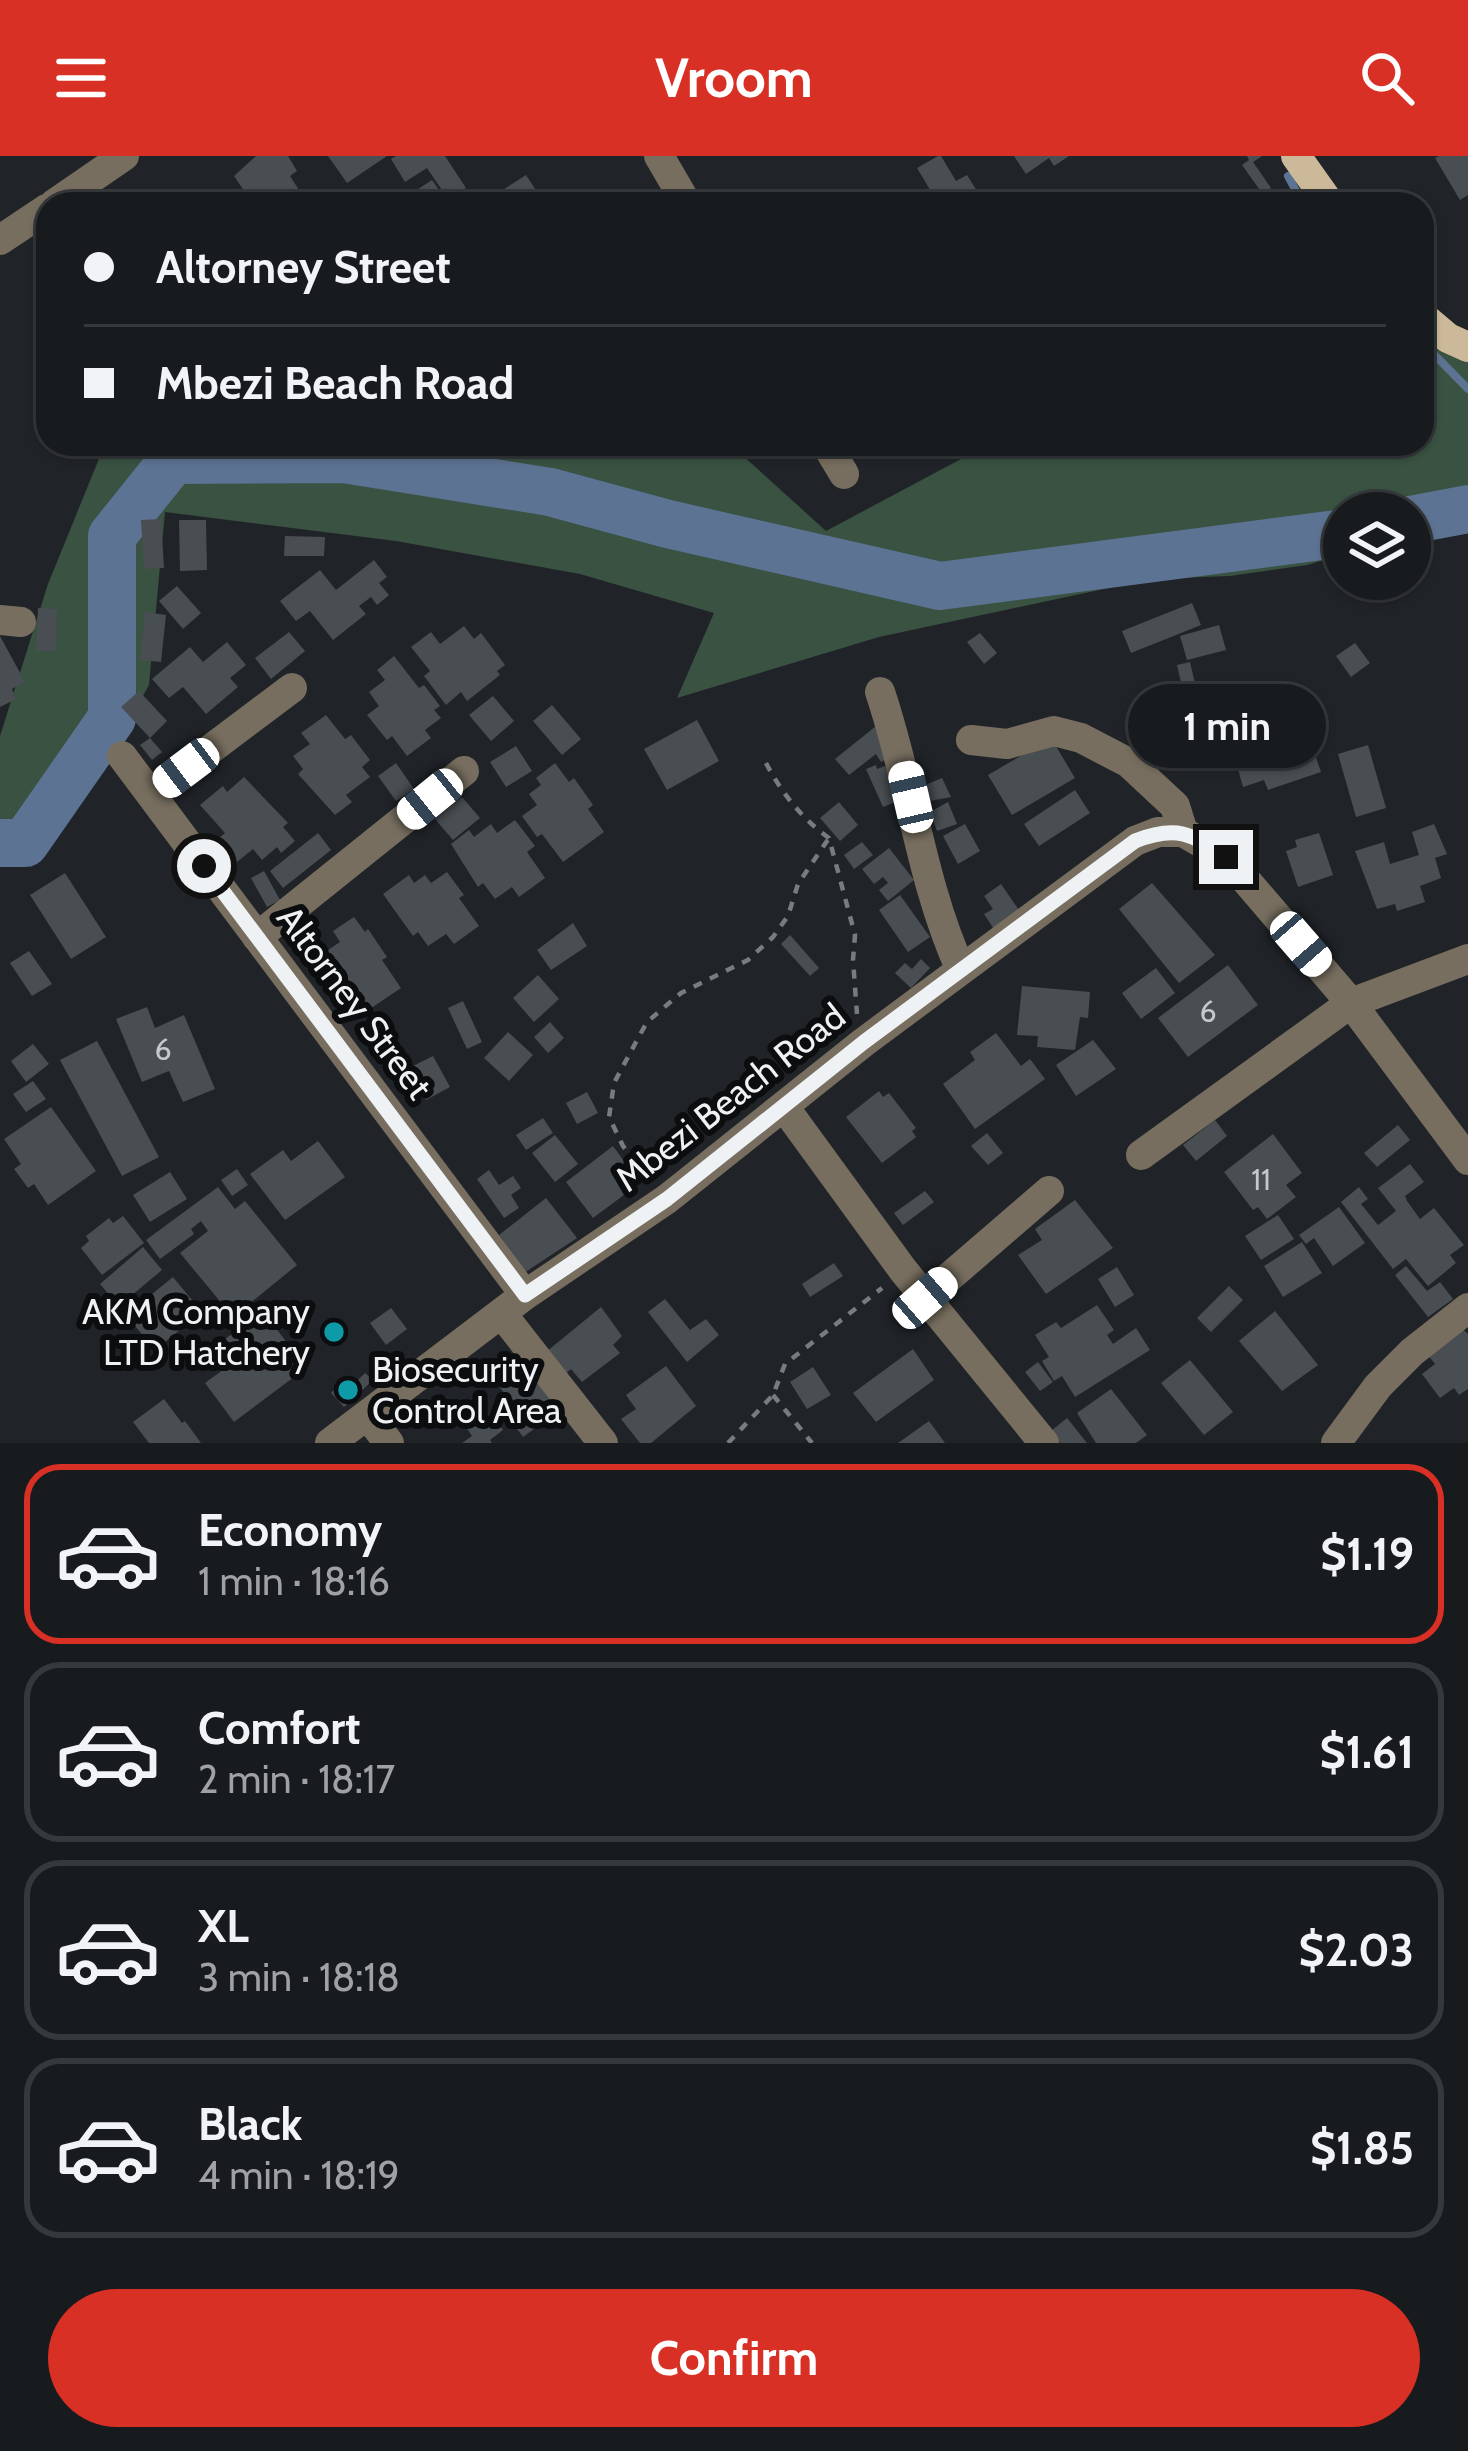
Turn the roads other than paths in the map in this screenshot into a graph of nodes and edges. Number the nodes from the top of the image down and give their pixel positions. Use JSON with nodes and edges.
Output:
{"nodes":[{"id":1,"x":124,"y":156,"type":"edge"},
{"id":2,"x":659,"y":156,"type":"edge"},
{"id":3,"x":1296,"y":156,"type":"edge"},
{"id":4,"x":71,"y":192,"type":"edge"},
{"id":5,"x":679,"y":192,"type":"edge"},
{"id":6,"x":1322,"y":192,"type":"edge"},
{"id":7,"x":36,"y":216,"type":"edge"},
{"id":8,"x":0,"y":240,"type":"edge"},
{"id":9,"x":1434,"y":326,"type":"edge"},
{"id":10,"x":1468,"y":346,"type":"edge"},
{"id":11,"x":833,"y":456,"type":"edge"},
{"id":12,"x":844,"y":475,"type":"dead end"},
{"id":13,"x":292,"y":688,"type":"dead end"},
{"id":14,"x":880,"y":692,"type":"dead end"},
{"id":15,"x":971,"y":740,"type":"dead end"},
{"id":16,"x":122,"y":755,"type":"dead end"},
{"id":17,"x":464,"y":771,"type":"dead end"},
{"id":18,"x":151,"y":794,"type":"junction"},
{"id":19,"x":1183,"y":832,"type":"junction"},
{"id":20,"x":257,"y":937,"type":"junction"},
{"id":21,"x":1468,"y":958,"type":"edge"},
{"id":22,"x":961,"y":970,"type":"junction"},
{"id":23,"x":1352,"y":1003,"type":"junction"},
{"id":24,"x":784,"y":1108,"type":"junction"},
{"id":25,"x":1141,"y":1155,"type":"dead end"},
{"id":26,"x":1468,"y":1160,"type":"edge"},
{"id":27,"x":1049,"y":1191,"type":"dead end"},
{"id":28,"x":925,"y":1298,"type":"junction"},
{"id":29,"x":514,"y":1304,"type":"junction"},
{"id":30,"x":1468,"y":1308,"type":"edge"},
{"id":31,"x":367,"y":1415,"type":"junction"},
{"id":32,"x":330,"y":1443,"type":"edge"},
{"id":33,"x":389,"y":1443,"type":"edge"},
{"id":34,"x":603,"y":1443,"type":"edge"},
{"id":35,"x":1044,"y":1443,"type":"edge"},
{"id":36,"x":1336,"y":1443,"type":"edge"}],
"edges":[{"from":1,"to":4,"type":"street"},
{"from":2,"to":5,"type":"street"},
{"from":3,"to":6,"type":"main road"},
{"from":7,"to":8,"type":"street"},
{"from":9,"to":10,"type":"main road"},
{"from":11,"to":12,"type":"street"},
{"from":13,"to":18,"type":"street"},
{"from":14,"to":22,"type":"street"},
{"from":15,"to":19,"type":"street"},
{"from":16,"to":18,"type":"street","name":"Altorney Street"},
{"from":17,"to":20,"type":"street"},
{"from":18,"to":20,"type":"street","name":"Altorney Street"},
{"from":19,"to":22,"type":"street","name":"Mbezi Beach Road"},
{"from":19,"to":23,"type":"street"},
{"from":20,"to":29,"type":"street","name":"Altorney Street"},
{"from":21,"to":23,"type":"street"},
{"from":22,"to":24,"type":"street","name":"Mbezi Beach Road"},
{"from":23,"to":25,"type":"street"},
{"from":23,"to":26,"type":"street"},
{"from":24,"to":28,"type":"street"},
{"from":24,"to":29,"type":"street","name":"Mbezi Beach Road"},
{"from":27,"to":28,"type":"street"},
{"from":28,"to":35,"type":"street"},
{"from":29,"to":31,"type":"street","name":"Mbezi Beach Road"},
{"from":29,"to":34,"type":"street","name":"Altorney Street"},
{"from":30,"to":36,"type":"street"},
{"from":31,"to":32,"type":"street","name":"Mbezi Beach Road"},
{"from":31,"to":33,"type":"street"}]}
